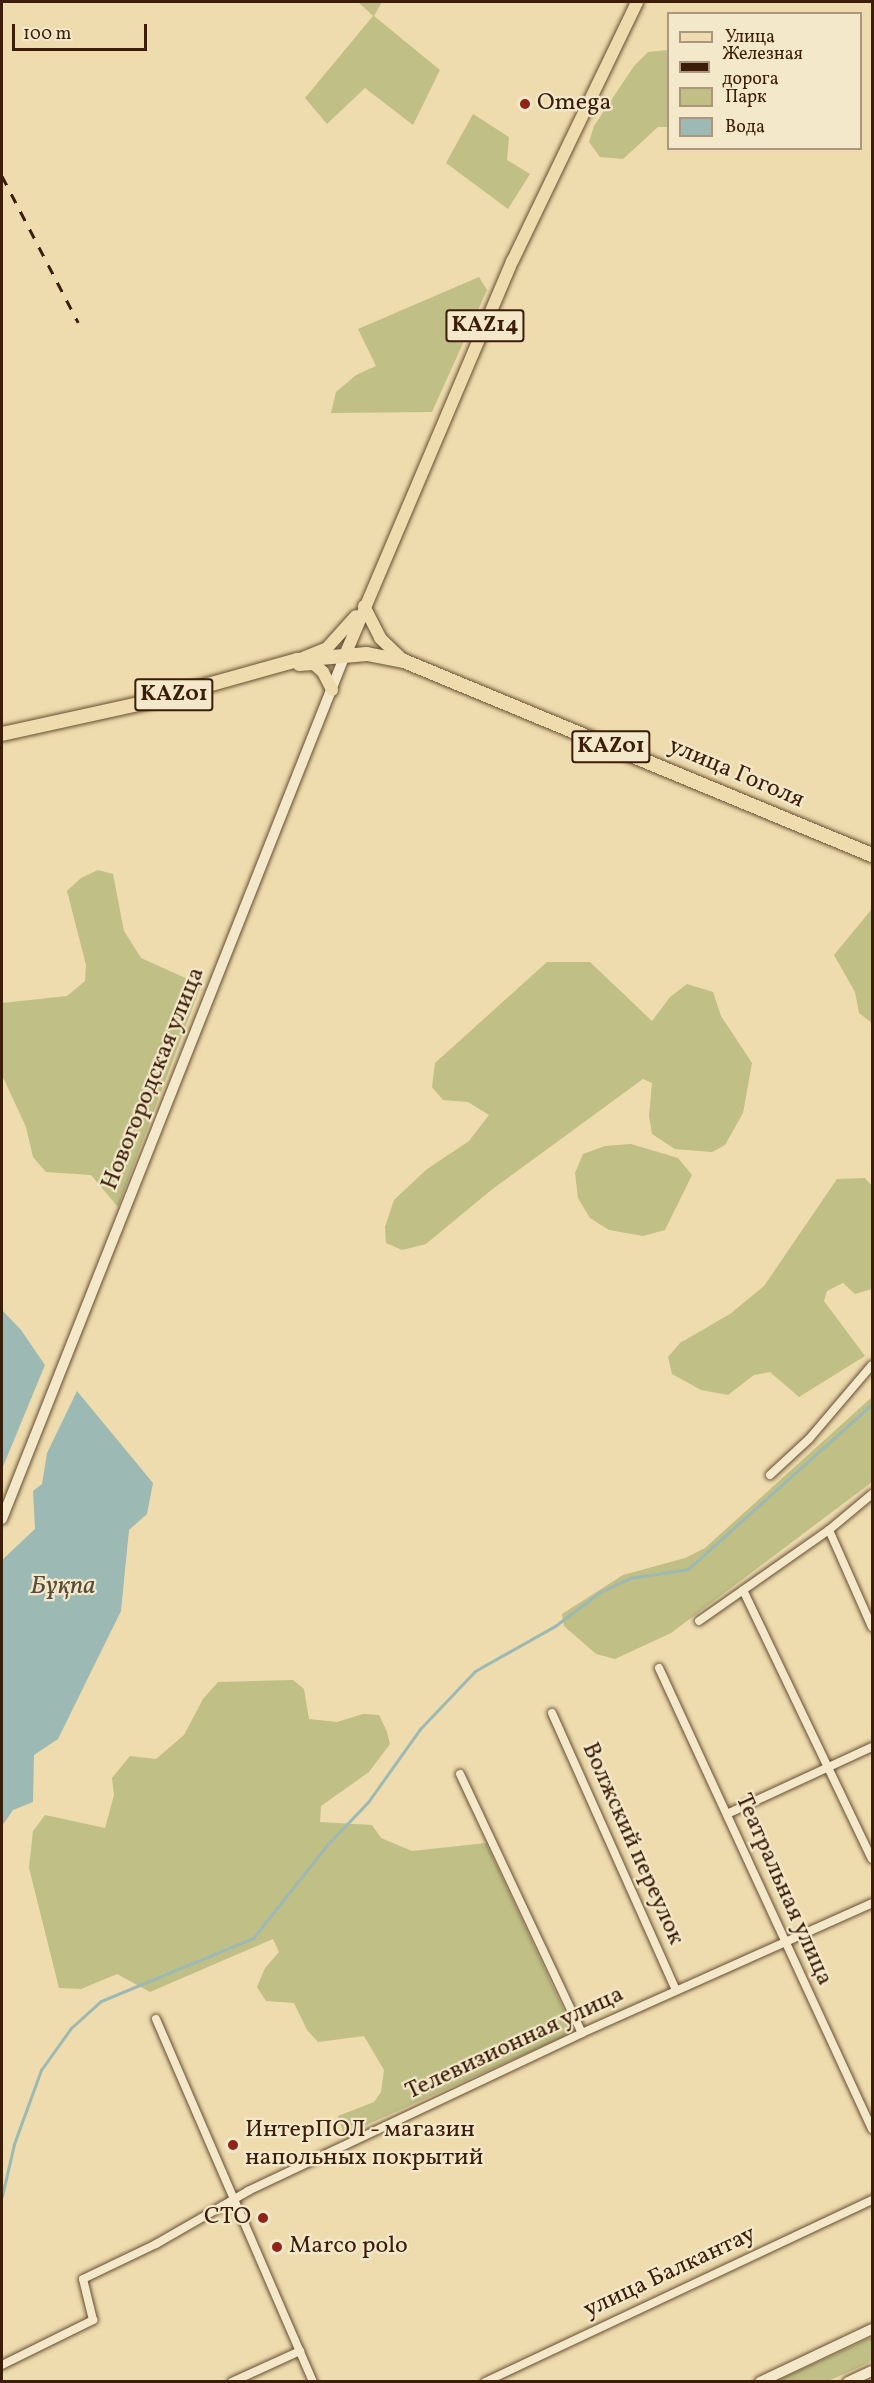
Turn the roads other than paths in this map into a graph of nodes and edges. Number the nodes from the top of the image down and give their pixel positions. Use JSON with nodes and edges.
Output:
{"nodes":[{"id":1,"x":637,"y":2,"type":"edge"},
{"id":2,"x":364,"y":606,"type":"junction"},
{"id":3,"x":345,"y":655,"type":"junction"},
{"id":4,"x":297,"y":660,"type":"junction"},
{"id":5,"x":404,"y":661,"type":"junction"},
{"id":6,"x":279,"y":666,"type":"junction"},
{"id":7,"x":332,"y":690,"type":"junction"},
{"id":8,"x":2,"y":734,"type":"edge"},
{"id":9,"x":873,"y":855,"type":"edge"},
{"id":10,"x":873,"y":1365,"type":"edge"},
{"id":11,"x":770,"y":1475,"type":"dead end"},
{"id":12,"x":873,"y":1494,"type":"edge"},
{"id":13,"x":2,"y":1519,"type":"edge"},
{"id":14,"x":829,"y":1530,"type":"junction"},
{"id":15,"x":743,"y":1590,"type":"junction"},
{"id":16,"x":699,"y":1621,"type":"dead end"},
{"id":17,"x":873,"y":1627,"type":"edge"},
{"id":18,"x":658,"y":1668,"type":"dead end"},
{"id":19,"x":552,"y":1713,"type":"dead end"},
{"id":20,"x":873,"y":1747,"type":"edge"},
{"id":21,"x":828,"y":1768,"type":"junction"},
{"id":22,"x":460,"y":1774,"type":"dead end"},
{"id":23,"x":727,"y":1814,"type":"junction"},
{"id":24,"x":873,"y":1859,"type":"edge"},
{"id":25,"x":873,"y":1903,"type":"edge"},
{"id":26,"x":783,"y":1942,"type":"junction"},
{"id":27,"x":676,"y":1990,"type":"junction"},
{"id":28,"x":156,"y":2019,"type":"dead end"},
{"id":29,"x":582,"y":2033,"type":"junction"},
{"id":30,"x":873,"y":2129,"type":"edge"},
{"id":31,"x":873,"y":2200,"type":"edge"},
{"id":32,"x":236,"y":2201,"type":"junction"},
{"id":33,"x":873,"y":2329,"type":"edge"},
{"id":34,"x":300,"y":2351,"type":"junction"},
{"id":35,"x":2,"y":2365,"type":"edge"},
{"id":36,"x":873,"y":2371,"type":"edge"},
{"id":37,"x":232,"y":2382,"type":"edge"},
{"id":38,"x":314,"y":2382,"type":"edge"},
{"id":39,"x":485,"y":2382,"type":"edge"},
{"id":40,"x":760,"y":2382,"type":"edge"},
{"id":41,"x":848,"y":2382,"type":"edge"}],
"edges":[{"from":1,"to":2,"type":"main road","number":"KAZ14"},
{"from":2,"to":3,"type":"main road","number":"KAZ14"},
{"from":2,"to":4,"type":"main road"},
{"from":2,"to":5,"type":"main road"},
{"from":3,"to":4,"type":"highway","number":"KAZ01"},
{"from":3,"to":5,"type":"highway","name":"улица Гоголя","number":"KАZ01"},
{"from":3,"to":7,"type":"street","name":"Новогородская улица"},
{"from":4,"to":6,"type":"highway","number":"KAZ01"},
{"from":5,"to":9,"type":"highway","name":"улица Гоголя","number":"KАZ01"},
{"from":6,"to":7,"type":"main road"},
{"from":6,"to":8,"type":"highway","number":"KAZ01"},
{"from":7,"to":13,"type":"street","name":"Новогородская улица"},
{"from":10,"to":11,"type":"street"},
{"from":12,"to":14,"type":"street"},
{"from":14,"to":15,"type":"street"},
{"from":14,"to":17,"type":"street"},
{"from":15,"to":16,"type":"street"},
{"from":15,"to":21,"type":"street"},
{"from":18,"to":23,"type":"street","name":"Театральная улица"},
{"from":19,"to":27,"type":"street","name":"Волжский переулок"},
{"from":20,"to":21,"type":"street"},
{"from":21,"to":23,"type":"street"},
{"from":21,"to":24,"type":"street"},
{"from":22,"to":29,"type":"street"},
{"from":23,"to":26,"type":"street","name":"Театральная улица"},
{"from":25,"to":26,"type":"street","name":"Телевизионная улица"},
{"from":26,"to":27,"type":"street","name":"Телевизионная улица"},
{"from":26,"to":30,"type":"street","name":"Театральная улица"},
{"from":27,"to":29,"type":"street","name":"Телевизионная улица"},
{"from":28,"to":32,"type":"street"},
{"from":29,"to":32,"type":"street","name":"Телевизионная улица"},
{"from":31,"to":39,"type":"street","name":"улица Балкантау"},
{"from":32,"to":34,"type":"street"},
{"from":32,"to":35,"type":"street","name":"Телевизионная улица"},
{"from":33,"to":40,"type":"street"},
{"from":34,"to":37,"type":"street"},
{"from":34,"to":38,"type":"street"},
{"from":36,"to":41,"type":"street"}]}
